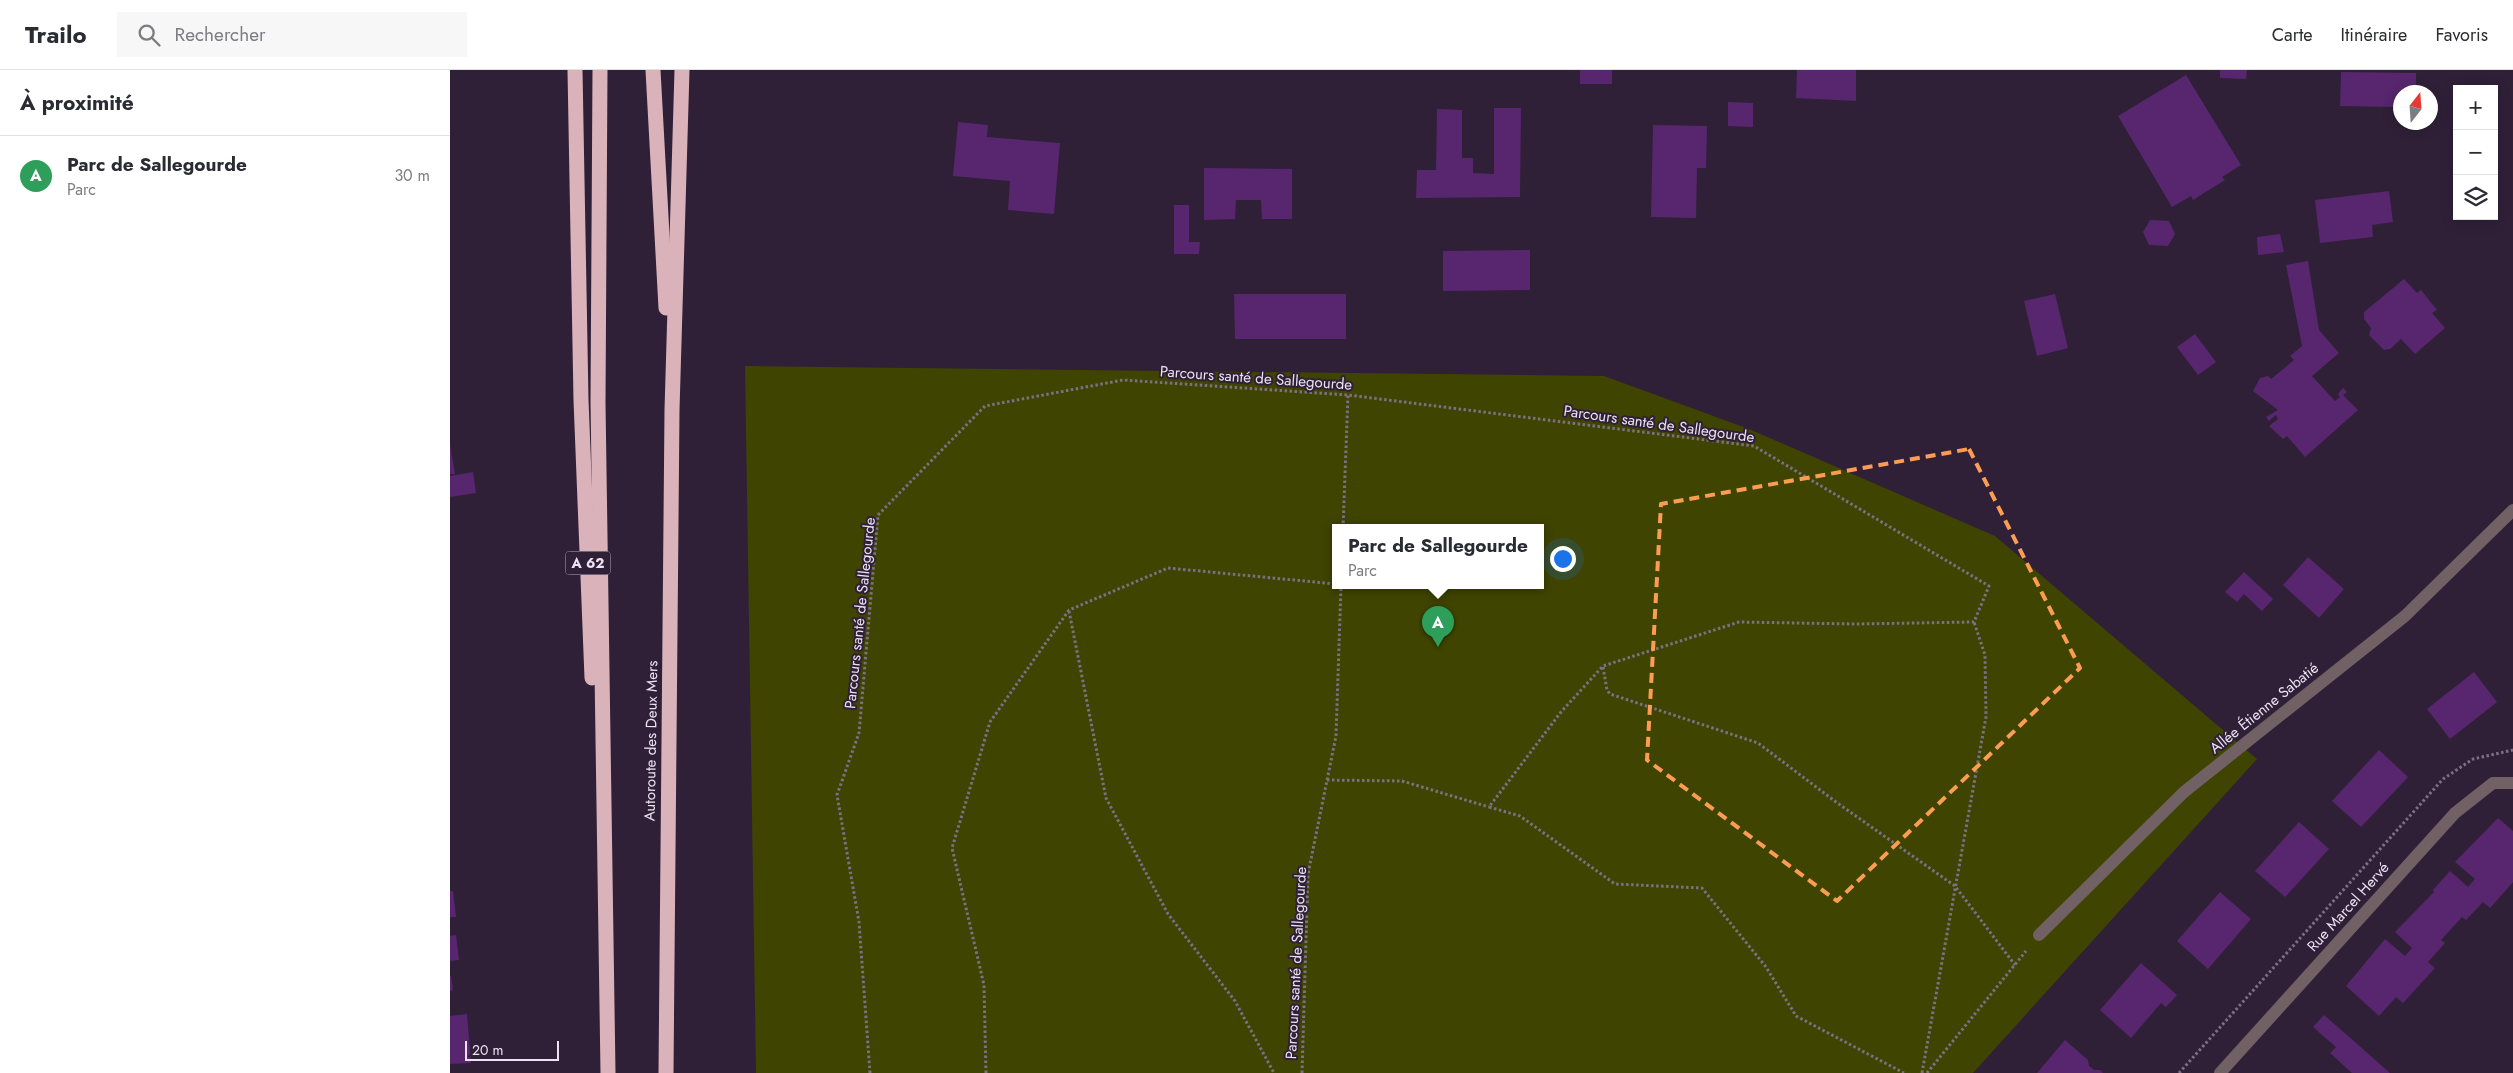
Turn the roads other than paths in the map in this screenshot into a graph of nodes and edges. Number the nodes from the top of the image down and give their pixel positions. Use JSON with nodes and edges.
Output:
{"nodes":[{"id":1,"x":575,"y":70,"type":"edge"},
{"id":2,"x":600,"y":70,"type":"edge"},
{"id":3,"x":653,"y":70,"type":"edge"},
{"id":4,"x":682,"y":70,"type":"edge"},
{"id":5,"x":672,"y":410,"type":"junction"},
{"id":6,"x":2513,"y":510,"type":"edge"},
{"id":7,"x":2513,"y":783,"type":"edge"},
{"id":8,"x":2039,"y":935,"type":"road end"},
{"id":9,"x":608,"y":1056,"type":"junction"},
{"id":10,"x":608,"y":1073,"type":"edge"},
{"id":11,"x":666,"y":1073,"type":"edge"},
{"id":12,"x":2220,"y":1073,"type":"edge"}],
"edges":[{"from":1,"to":9,"type":"highway","number":"A 62"},
{"from":2,"to":9,"type":"highway","number":"A 62"},
{"from":3,"to":5,"type":"highway"},
{"from":4,"to":5,"type":"highway"},
{"from":5,"to":11,"type":"highway","name":"Autoroute des Deux Mers"},
{"from":6,"to":8,"type":"street","name":"Allée Étienne Sabatié"},
{"from":7,"to":12,"type":"street","name":"Rue Marcel Hervé"},
{"from":9,"to":10,"type":"highway","number":"A 62"}]}
